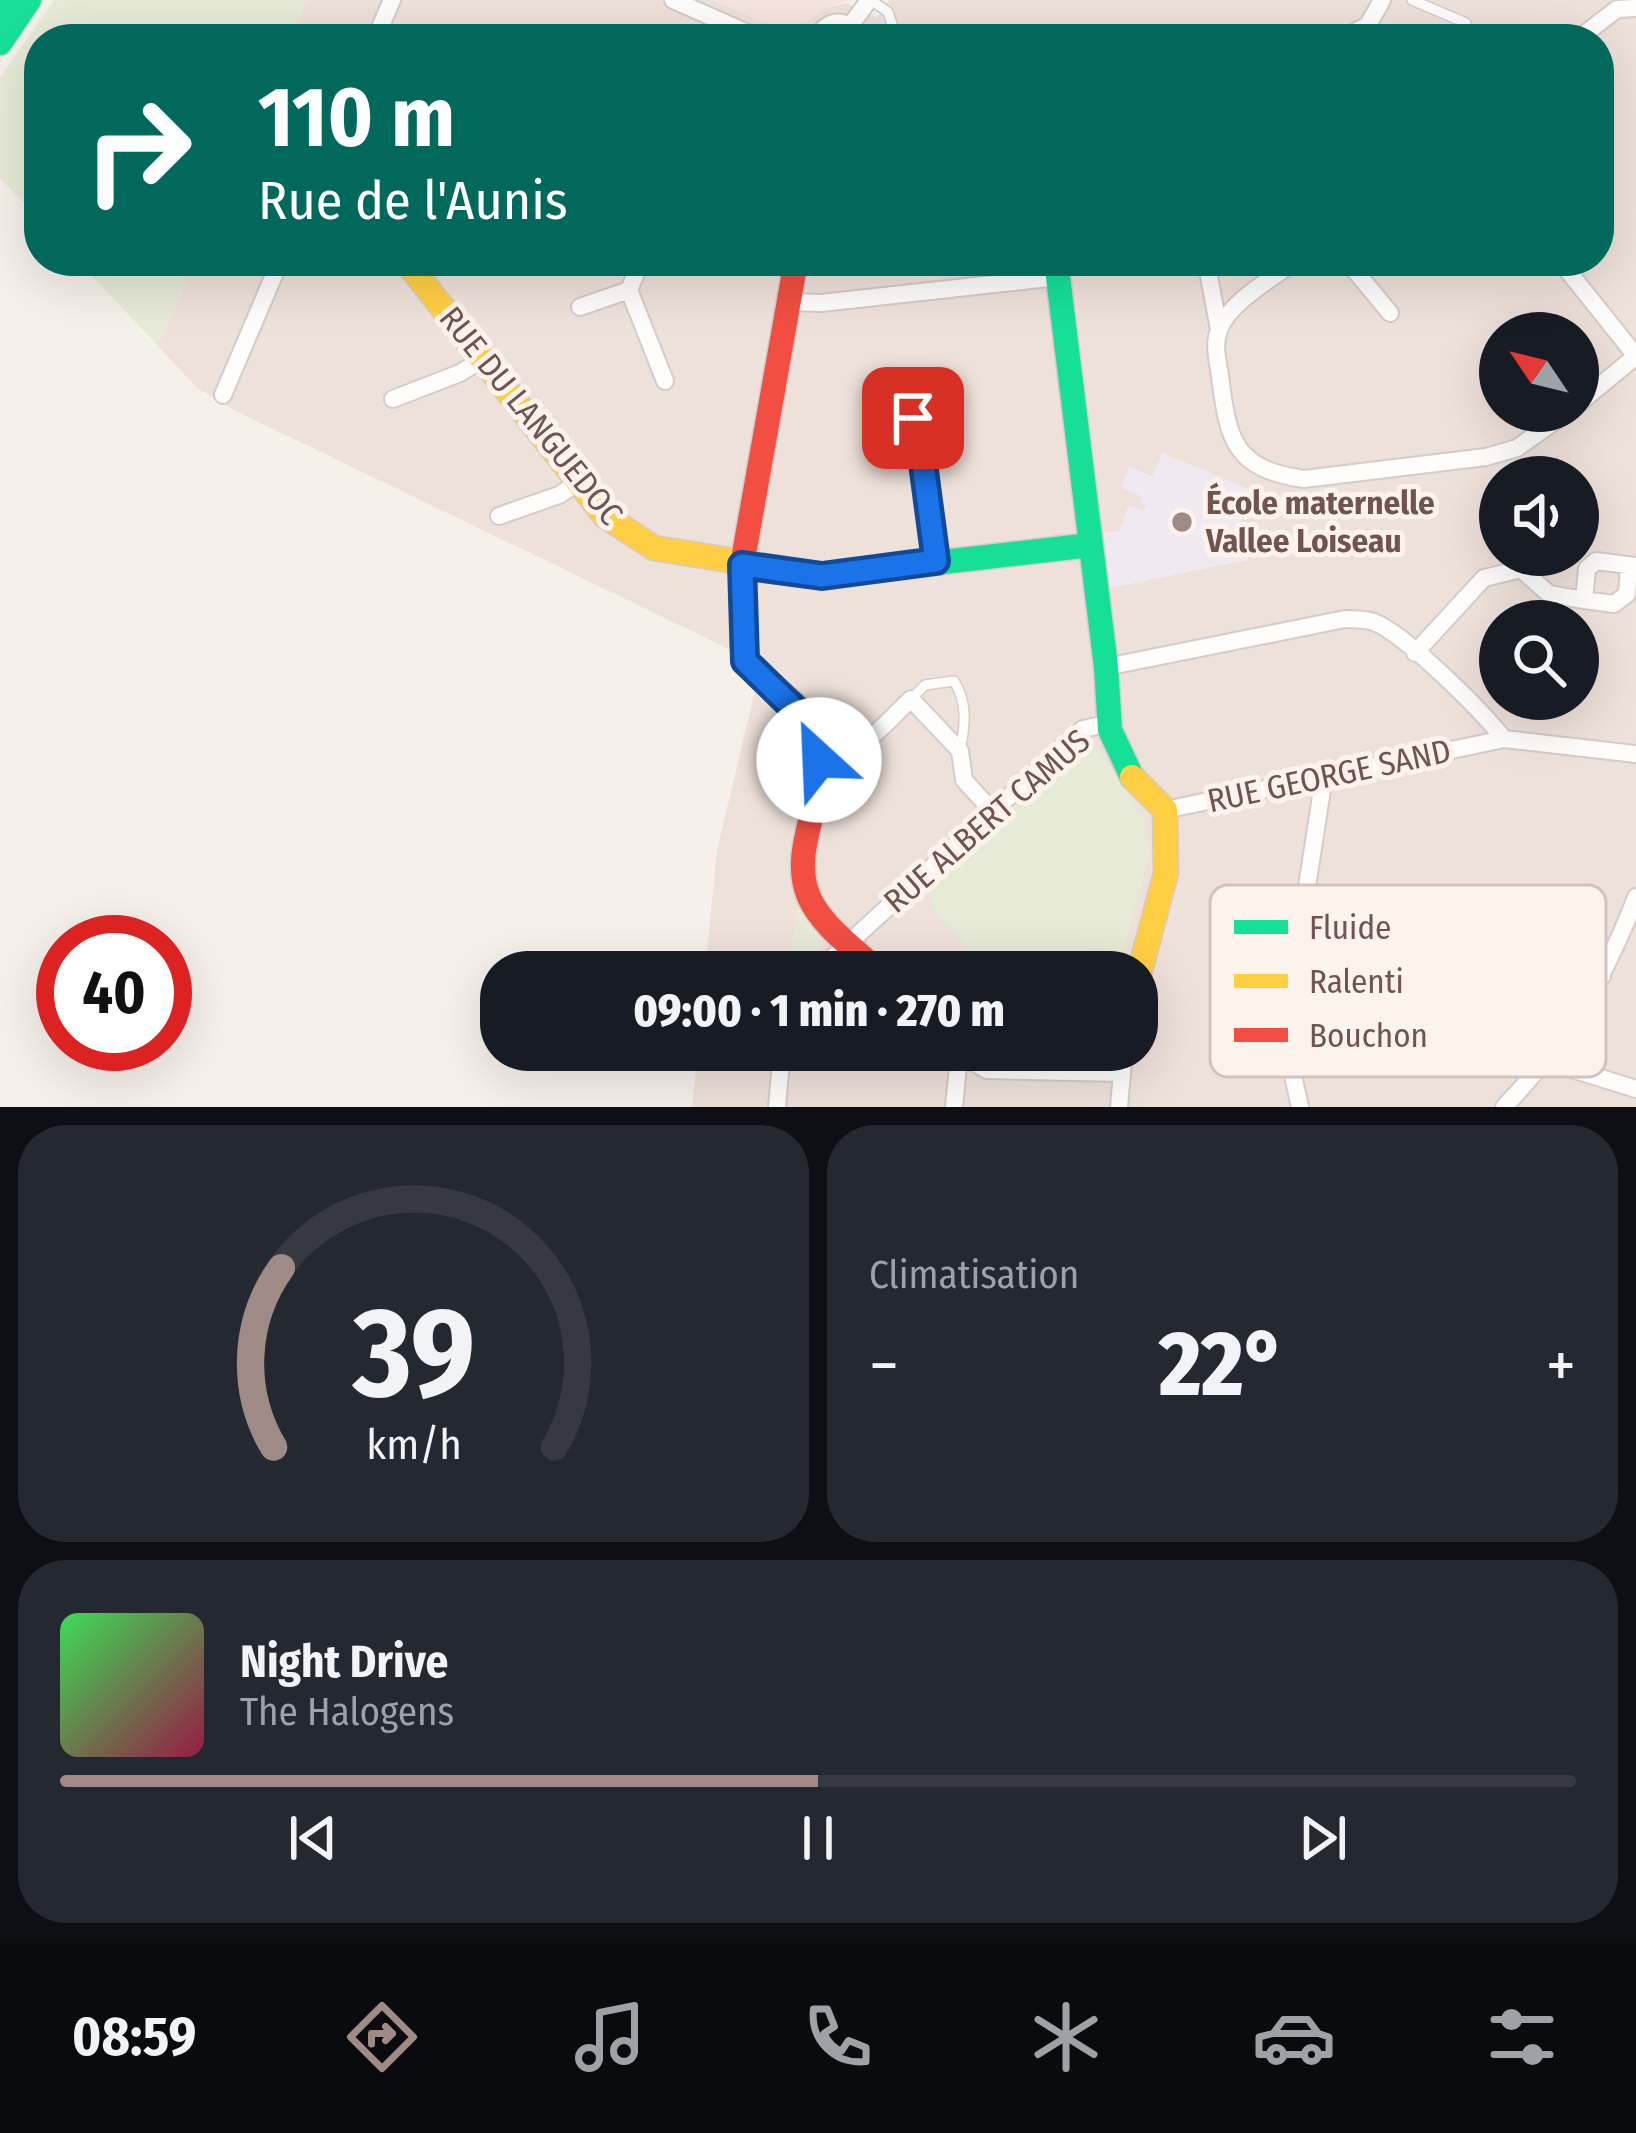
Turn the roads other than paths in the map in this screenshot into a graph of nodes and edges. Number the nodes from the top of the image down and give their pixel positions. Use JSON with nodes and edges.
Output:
{"nodes":[{"id":1,"x":7,"y":0,"type":"edge"},
{"id":2,"x":29,"y":0,"type":"edge"},
{"id":3,"x":673,"y":0,"type":"edge"},
{"id":4,"x":870,"y":0,"type":"edge"},
{"id":5,"x":1412,"y":0,"type":"edge"},
{"id":6,"x":1622,"y":6,"type":"edge"},
{"id":7,"x":0,"y":10,"type":"edge"},
{"id":8,"x":1466,"y":23,"type":"dead end"},
{"id":9,"x":727,"y":24,"type":"edge"},
{"id":10,"x":892,"y":24,"type":"edge"},
{"id":11,"x":1597,"y":24,"type":"edge"},
{"id":12,"x":0,"y":43,"type":"edge"},
{"id":13,"x":274,"y":276,"type":"edge"},
{"id":14,"x":418,"y":276,"type":"edge"},
{"id":15,"x":635,"y":276,"type":"edge"},
{"id":16,"x":794,"y":276,"type":"edge"},
{"id":17,"x":1008,"y":276,"type":"edge"},
{"id":18,"x":1058,"y":276,"type":"edge"},
{"id":19,"x":1209,"y":276,"type":"edge"},
{"id":20,"x":1276,"y":276,"type":"edge"},
{"id":21,"x":1359,"y":276,"type":"edge"},
{"id":22,"x":1572,"y":276,"type":"edge"},
{"id":23,"x":629,"y":290,"type":"junction"},
{"id":24,"x":790,"y":302,"type":"junction"},
{"id":25,"x":580,"y":307,"type":"dead end"},
{"id":26,"x":1390,"y":313,"type":"dead end"},
{"id":27,"x":1219,"y":329,"type":"junction"},
{"id":28,"x":1636,"y":356,"type":"edge"},
{"id":29,"x":483,"y":359,"type":"junction"},
{"id":30,"x":665,"y":381,"type":"dead end"},
{"id":31,"x":1599,"y":387,"type":"edge"},
{"id":32,"x":223,"y":395,"type":"dead end"},
{"id":33,"x":393,"y":399,"type":"dead end"},
{"id":34,"x":913,"y":418,"type":"dead end"},
{"id":35,"x":1539,"y":432,"type":"edge"},
{"id":36,"x":579,"y":482,"type":"junction"},
{"id":37,"x":499,"y":516,"type":"dead end"},
{"id":38,"x":1090,"y":544,"type":"junction"},
{"id":39,"x":936,"y":561,"type":"junction"},
{"id":40,"x":742,"y":565,"type":"junction"},
{"id":41,"x":1632,"y":566,"type":"edge"},
{"id":42,"x":1584,"y":600,"type":"joint"},
{"id":43,"x":1599,"y":602,"type":"edge"},
{"id":44,"x":1415,"y":653,"type":"junction"},
{"id":45,"x":1106,"y":667,"type":"junction"},
{"id":46,"x":910,"y":699,"type":"junction"},
{"id":47,"x":1106,"y":724,"type":"junction"},
{"id":48,"x":1504,"y":739,"type":"junction"},
{"id":49,"x":960,"y":751,"type":"junction"},
{"id":50,"x":1636,"y":754,"type":"edge"},
{"id":51,"x":819,"y":760,"type":"junction"},
{"id":52,"x":1324,"y":777,"type":"junction"},
{"id":53,"x":1165,"y":810,"type":"junction"},
{"id":54,"x":994,"y":812,"type":"junction"},
{"id":55,"x":1308,"y":885,"type":"edge"},
{"id":56,"x":1636,"y":897,"type":"edge"},
{"id":57,"x":850,"y":942,"type":"junction"},
{"id":58,"x":840,"y":951,"type":"edge"},
{"id":59,"x":858,"y":951,"type":"edge"},
{"id":60,"x":1145,"y":951,"type":"edge"},
{"id":61,"x":1606,"y":967,"type":"edge"},
{"id":62,"x":780,"y":1071,"type":"edge"},
{"id":63,"x":955,"y":1071,"type":"edge"},
{"id":64,"x":1031,"y":1071,"type":"edge"},
{"id":65,"x":1120,"y":1073,"type":"joint"},
{"id":66,"x":1293,"y":1077,"type":"edge"},
{"id":67,"x":1532,"y":1077,"type":"edge"},
{"id":68,"x":1597,"y":1077,"type":"edge"},
{"id":69,"x":1636,"y":1089,"type":"edge"},
{"id":70,"x":777,"y":1107,"type":"edge"},
{"id":71,"x":954,"y":1107,"type":"edge"},
{"id":72,"x":1119,"y":1107,"type":"edge"},
{"id":73,"x":1300,"y":1107,"type":"edge"},
{"id":74,"x":1504,"y":1107,"type":"edge"}],
"edges":[{"from":1,"to":7,"type":"street"},
{"from":2,"to":12,"type":"street"},
{"from":3,"to":9,"type":"street"},
{"from":4,"to":10,"type":"lane"},
{"from":5,"to":8,"type":"lane"},
{"from":6,"to":11,"type":"street"},
{"from":13,"to":32,"type":"street"},
{"from":14,"to":29,"type":"street","name":"RUE DU LANGUEDOC"},
{"from":15,"to":23,"type":"street"},
{"from":16,"to":24,"type":"street"},
{"from":17,"to":24,"type":"street"},
{"from":18,"to":38,"type":"street"},
{"from":19,"to":27,"type":"street"},
{"from":20,"to":27,"type":"street"},
{"from":21,"to":26,"type":"street"},
{"from":22,"to":28,"type":"street"},
{"from":23,"to":25,"type":"street"},
{"from":23,"to":30,"type":"street"},
{"from":24,"to":40,"type":"street"},
{"from":27,"to":35,"type":"street"},
{"from":28,"to":31,"type":"street"},
{"from":29,"to":33,"type":"street"},
{"from":29,"to":36,"type":"street","name":"RUE DU LANGUEDOC"},
{"from":34,"to":39,"type":"street"},
{"from":36,"to":37,"type":"street"},
{"from":36,"to":40,"type":"street","name":"RUE DU LANGUEDOC"},
{"from":38,"to":39,"type":"street","name":"RUE DU LANGUEDOC"},
{"from":38,"to":45,"type":"street"},
{"from":39,"to":40,"type":"street","name":"RUE DU LANGUEDOC"},
{"from":40,"to":51,"type":"street"},
{"from":41,"to":42,"type":"street"},
{"from":41,"to":43,"type":"street"},
{"from":42,"to":44,"type":"street"},
{"from":44,"to":45,"type":"street"},
{"from":44,"to":48,"type":"street"},
{"from":45,"to":47,"type":"street"},
{"from":46,"to":49,"type":"street"},
{"from":46,"to":49,"type":"lane"},
{"from":46,"to":51,"type":"street"},
{"from":47,"to":53,"type":"street"},
{"from":47,"to":54,"type":"street","name":"RUE ALBERT CAMUS"},
{"from":48,"to":50,"type":"street","name":"RUE GEORGE SAND"},
{"from":48,"to":52,"type":"street","name":"RUE GEORGE SAND"},
{"from":49,"to":54,"type":"street"},
{"from":51,"to":57,"type":"street"},
{"from":52,"to":53,"type":"street","name":"RUE GEORGE SAND"},
{"from":52,"to":55,"type":"street"},
{"from":53,"to":60,"type":"street"},
{"from":54,"to":57,"type":"street","name":"RUE ALBERT CAMUS"},
{"from":56,"to":61,"type":"street"},
{"from":57,"to":58,"type":"street","name":"RUE ALBERT CAMUS"},
{"from":57,"to":59,"type":"street"},
{"from":62,"to":70,"type":"street"},
{"from":63,"to":71,"type":"street"},
{"from":64,"to":65,"type":"street"},
{"from":65,"to":72,"type":"street"},
{"from":66,"to":73,"type":"street"},
{"from":67,"to":74,"type":"street"},
{"from":68,"to":69,"type":"street"}]}
